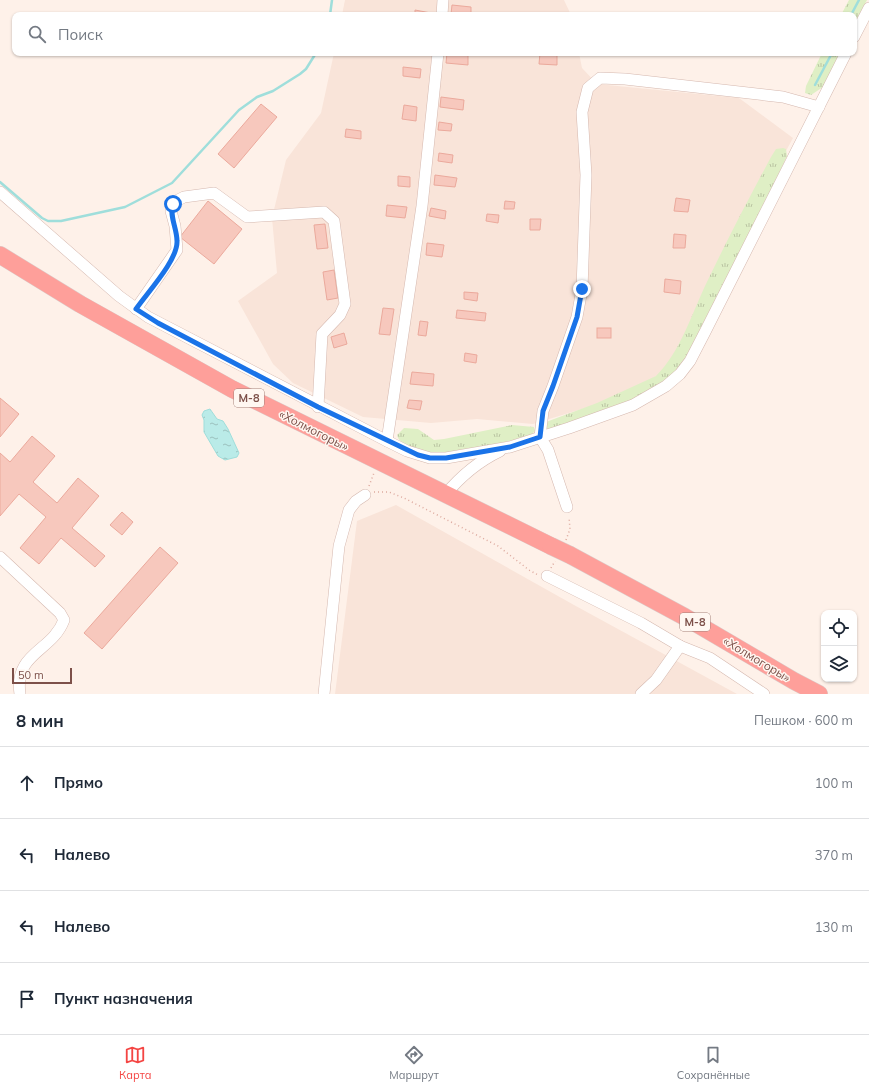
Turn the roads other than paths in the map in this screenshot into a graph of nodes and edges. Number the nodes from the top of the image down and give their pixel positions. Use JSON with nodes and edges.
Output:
{"nodes":[{"id":1,"x":443,"y":0,"type":"edge"},
{"id":2,"x":869,"y":8,"type":"edge"},
{"id":3,"x":442,"y":12,"type":"edge"},
{"id":4,"x":857,"y":32,"type":"edge"},
{"id":5,"x":438,"y":56,"type":"edge"},
{"id":6,"x":844,"y":56,"type":"edge"},
{"id":7,"x":819,"y":107,"type":"junction"},
{"id":8,"x":0,"y":192,"type":"edge"},
{"id":9,"x":0,"y":255,"type":"edge"},
{"id":10,"x":136,"y":309,"type":"junction"},
{"id":11,"x":318,"y":407,"type":"junction"},
{"id":12,"x":540,"y":437,"type":"junction"},
{"id":13,"x":387,"y":441,"type":"junction"},
{"id":14,"x":510,"y":447,"type":"junction"},
{"id":15,"x":473,"y":453,"type":"junction"},
{"id":16,"x":479,"y":464,"type":"junction"},
{"id":17,"x":365,"y":495,"type":"road end"},
{"id":18,"x":445,"y":495,"type":"junction"},
{"id":19,"x":567,"y":507,"type":"dead end"},
{"id":20,"x":0,"y":557,"type":"edge"},
{"id":21,"x":547,"y":576,"type":"dead end"},
{"id":22,"x":680,"y":646,"type":"junction"},
{"id":23,"x":20,"y":694,"type":"edge"},
{"id":24,"x":324,"y":694,"type":"edge"},
{"id":25,"x":641,"y":694,"type":"edge"},
{"id":26,"x":764,"y":694,"type":"edge"},
{"id":27,"x":819,"y":694,"type":"edge"}],
"edges":[{"from":1,"to":3,"type":"street"},
{"from":2,"to":4,"type":"street"},
{"from":5,"to":13,"type":"street"},
{"from":6,"to":7,"type":"street"},
{"from":7,"to":12,"type":"street"},
{"from":7,"to":12,"type":"street"},
{"from":8,"to":10,"type":"street"},
{"from":9,"to":18,"type":"highway","name":"«Холмогоры»","number":"М-8"},
{"from":10,"to":11,"type":"street"},
{"from":10,"to":11,"type":"street"},
{"from":11,"to":13,"type":"street"},
{"from":12,"to":14,"type":"street"},
{"from":12,"to":19,"type":"street"},
{"from":13,"to":15,"type":"street"},
{"from":14,"to":15,"type":"street"},
{"from":14,"to":16,"type":"street"},
{"from":15,"to":16,"type":"street"},
{"from":16,"to":18,"type":"street"},
{"from":17,"to":24,"type":"street"},
{"from":18,"to":27,"type":"highway","name":"«Холмогоры»","number":"М-8","bridge":true},
{"from":20,"to":23,"type":"street"},
{"from":21,"to":22,"type":"street"},
{"from":22,"to":25,"type":"street"},
{"from":22,"to":26,"type":"street"}]}
